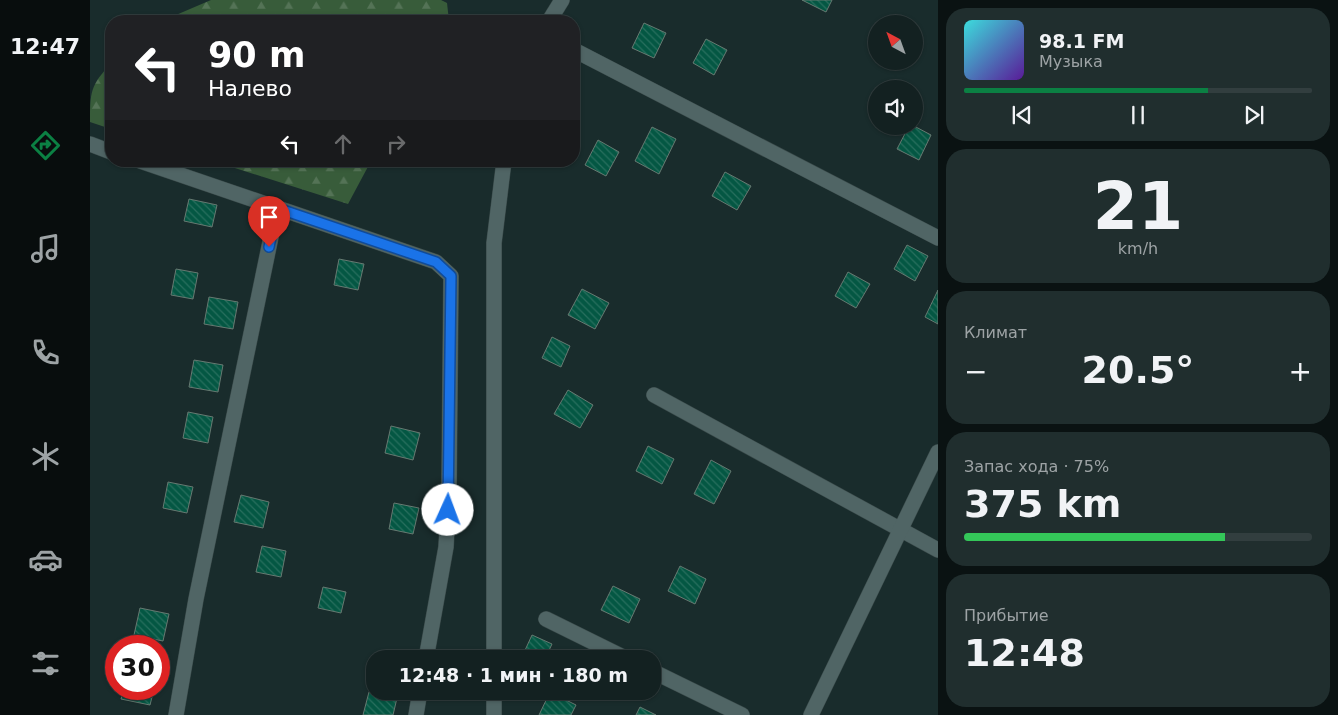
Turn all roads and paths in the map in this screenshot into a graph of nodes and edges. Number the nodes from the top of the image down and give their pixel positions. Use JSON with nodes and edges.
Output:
{"nodes":[{"id":1,"x":562,"y":0,"type":"edge"},
{"id":2,"x":553,"y":15,"type":"edge"},
{"id":3,"x":580,"y":53,"type":"edge"},
{"id":4,"x":90,"y":144,"type":"edge"},
{"id":5,"x":105,"y":150,"type":"edge"},
{"id":6,"x":157,"y":167,"type":"edge"},
{"id":7,"x":503,"y":167,"type":"edge"},
{"id":8,"x":277,"y":208,"type":"junction"},
{"id":9,"x":938,"y":238,"type":"edge"},
{"id":10,"x":654,"y":395,"type":"dead end"},
{"id":11,"x":938,"y":452,"type":"edge"},
{"id":12,"x":900,"y":529,"type":"junction"},
{"id":13,"x":938,"y":550,"type":"edge"},
{"id":14,"x":546,"y":619,"type":"dead end"},
{"id":15,"x":428,"y":650,"type":"edge"},
{"id":16,"x":494,"y":650,"type":"edge"},
{"id":17,"x":610,"y":650,"type":"edge"},
{"id":18,"x":661,"y":675,"type":"edge"},
{"id":19,"x":418,"y":700,"type":"edge"},
{"id":20,"x":494,"y":700,"type":"edge"},
{"id":21,"x":176,"y":715,"type":"edge"},
{"id":22,"x":416,"y":715,"type":"edge"},
{"id":23,"x":494,"y":715,"type":"edge"},
{"id":24,"x":742,"y":715,"type":"edge"},
{"id":25,"x":810,"y":715,"type":"edge"}],
"edges":[{"from":1,"to":2,"type":"street"},
{"from":3,"to":9,"type":"street"},
{"from":4,"to":5,"type":"street"},
{"from":6,"to":8,"type":"street"},
{"from":7,"to":16,"type":"street"},
{"from":8,"to":15,"type":"street"},
{"from":8,"to":21,"type":"street"},
{"from":10,"to":12,"type":"street"},
{"from":11,"to":12,"type":"street"},
{"from":12,"to":13,"type":"street"},
{"from":12,"to":25,"type":"street"},
{"from":14,"to":17,"type":"street"},
{"from":18,"to":24,"type":"street"},
{"from":19,"to":22,"type":"street"},
{"from":20,"to":23,"type":"street"}]}
